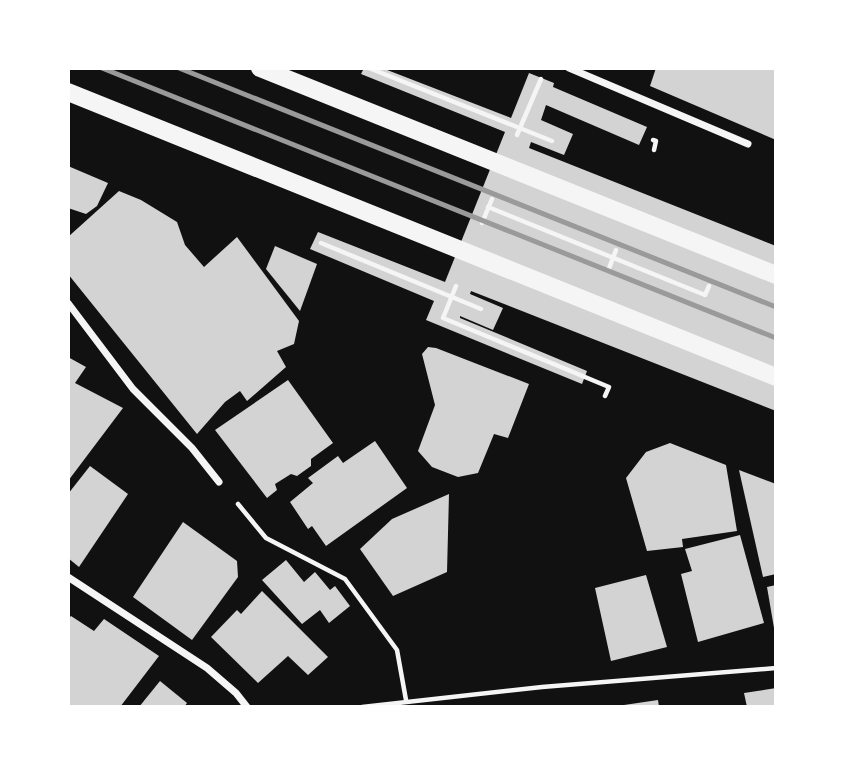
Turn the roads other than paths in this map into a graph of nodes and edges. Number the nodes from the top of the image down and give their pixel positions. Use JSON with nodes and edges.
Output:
{"nodes":[{"id":1,"x":260,"y":68,"type":"edge"},
{"id":2,"x":569,"y":68,"type":"edge"},
{"id":3,"x":592,"y":68,"type":"edge"},
{"id":4,"x":592,"y":77,"type":"junction"},
{"id":5,"x":68,"y":92,"type":"edge"},
{"id":6,"x":748,"y":144,"type":"dead end"},
{"id":7,"x":776,"y":275,"type":"edge"},
{"id":8,"x":68,"y":303,"type":"edge"},
{"id":9,"x":776,"y":377,"type":"edge"},
{"id":10,"x":219,"y":482,"type":"road end"},
{"id":11,"x":68,"y":577,"type":"edge"},
{"id":12,"x":247,"y":707,"type":"edge"}],
"edges":[{"from":1,"to":7,"type":"main road"},
{"from":2,"to":4,"type":"street"},
{"from":3,"to":4,"type":"street"},
{"from":4,"to":6,"type":"street"},
{"from":5,"to":9,"type":"main road"},
{"from":8,"to":10,"type":"street"},
{"from":11,"to":12,"type":"street"}]}
